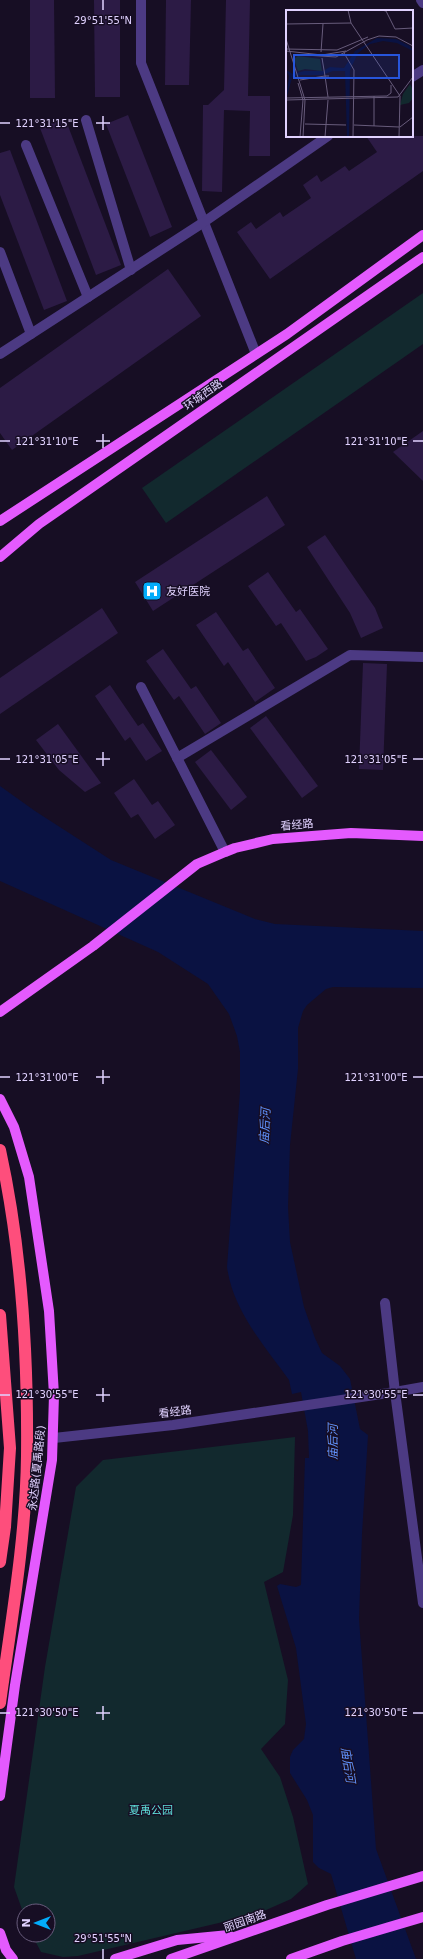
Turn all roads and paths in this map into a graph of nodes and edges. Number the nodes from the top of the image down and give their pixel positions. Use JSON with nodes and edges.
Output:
{"nodes":[{"id":1,"x":141,"y":0,"type":"edge"},
{"id":2,"x":421,"y":0,"type":"edge"},
{"id":3,"x":423,"y":3,"type":"edge"},
{"id":4,"x":423,"y":70,"type":"edge"},
{"id":5,"x":413,"y":77,"type":"edge"},
{"id":6,"x":86,"y":120,"type":"dead end"},
{"id":7,"x":327,"y":137,"type":"edge"},
{"id":8,"x":26,"y":145,"type":"dead end"},
{"id":9,"x":204,"y":222,"type":"junction"},
{"id":10,"x":423,"y":235,"type":"edge"},
{"id":11,"x":0,"y":252,"type":"edge"},
{"id":12,"x":423,"y":257,"type":"edge"},
{"id":13,"x":131,"y":270,"type":"junction"},
{"id":14,"x":88,"y":297,"type":"junction"},
{"id":15,"x":31,"y":334,"type":"junction"},
{"id":16,"x":0,"y":354,"type":"edge"},
{"id":17,"x":256,"y":354,"type":"junction"},
{"id":18,"x":0,"y":521,"type":"edge"},
{"id":19,"x":0,"y":557,"type":"edge"},
{"id":20,"x":423,"y":657,"type":"edge"},
{"id":21,"x":141,"y":687,"type":"dead end"},
{"id":22,"x":177,"y":758,"type":"junction"},
{"id":23,"x":423,"y":836,"type":"edge"},
{"id":24,"x":225,"y":852,"type":"junction"},
{"id":25,"x":0,"y":1012,"type":"edge"},
{"id":26,"x":0,"y":1099,"type":"edge"},
{"id":27,"x":0,"y":1150,"type":"edge"},
{"id":28,"x":385,"y":1303,"type":"dead end"},
{"id":29,"x":0,"y":1315,"type":"edge"},
{"id":30,"x":423,"y":1387,"type":"edge"},
{"id":31,"x":395,"y":1392,"type":"junction"},
{"id":32,"x":54,"y":1438,"type":"junction"},
{"id":33,"x":0,"y":1562,"type":"edge"},
{"id":34,"x":423,"y":1598,"type":"edge"},
{"id":35,"x":0,"y":1703,"type":"edge"},
{"id":36,"x":0,"y":1796,"type":"edge"},
{"id":37,"x":423,"y":1876,"type":"edge"},
{"id":38,"x":423,"y":1917,"type":"edge"},
{"id":39,"x":0,"y":1933,"type":"edge"},
{"id":40,"x":245,"y":1934,"type":"junction"},
{"id":41,"x":13,"y":1959,"type":"edge"},
{"id":42,"x":115,"y":1959,"type":"edge"},
{"id":43,"x":171,"y":1959,"type":"edge"},
{"id":44,"x":291,"y":1959,"type":"edge"}],
"edges":[{"from":1,"to":9,"type":"street"},
{"from":2,"to":3,"type":"street"},
{"from":4,"to":5,"type":"street"},
{"from":6,"to":13,"type":"street"},
{"from":7,"to":9,"type":"street"},
{"from":8,"to":14,"type":"street"},
{"from":9,"to":13,"type":"street"},
{"from":9,"to":17,"type":"street"},
{"from":10,"to":17,"type":"main road","name":"环城西路"},
{"from":11,"to":15,"type":"street"},
{"from":12,"to":19,"type":"main road","name":"环城西路"},
{"from":13,"to":14,"type":"street"},
{"from":14,"to":15,"type":"street"},
{"from":15,"to":16,"type":"street"},
{"from":17,"to":18,"type":"main road","name":"环城西路"},
{"from":20,"to":22,"type":"street"},
{"from":21,"to":22,"type":"street"},
{"from":22,"to":24,"type":"street"},
{"from":23,"to":24,"type":"main road","name":"看经路"},
{"from":24,"to":25,"type":"main road","name":"看经路"},
{"from":26,"to":32,"type":"main road","name":"永达路(夏禹路段)"},
{"from":27,"to":35,"type":"highway"},
{"from":28,"to":31,"type":"street"},
{"from":29,"to":33,"type":"highway"},
{"from":30,"to":31,"type":"street","name":"看经路"},
{"from":31,"to":32,"type":"street","name":"看经路"},
{"from":31,"to":34,"type":"street"},
{"from":32,"to":36,"type":"main road","name":"永达路(夏禹路段)"},
{"from":37,"to":40,"type":"main road","name":"丽园南路"},
{"from":38,"to":44,"type":"main road"},
{"from":39,"to":41,"type":"main road"},
{"from":40,"to":42,"type":"main road"},
{"from":40,"to":43,"type":"main road","name":"丽园南路"}]}
